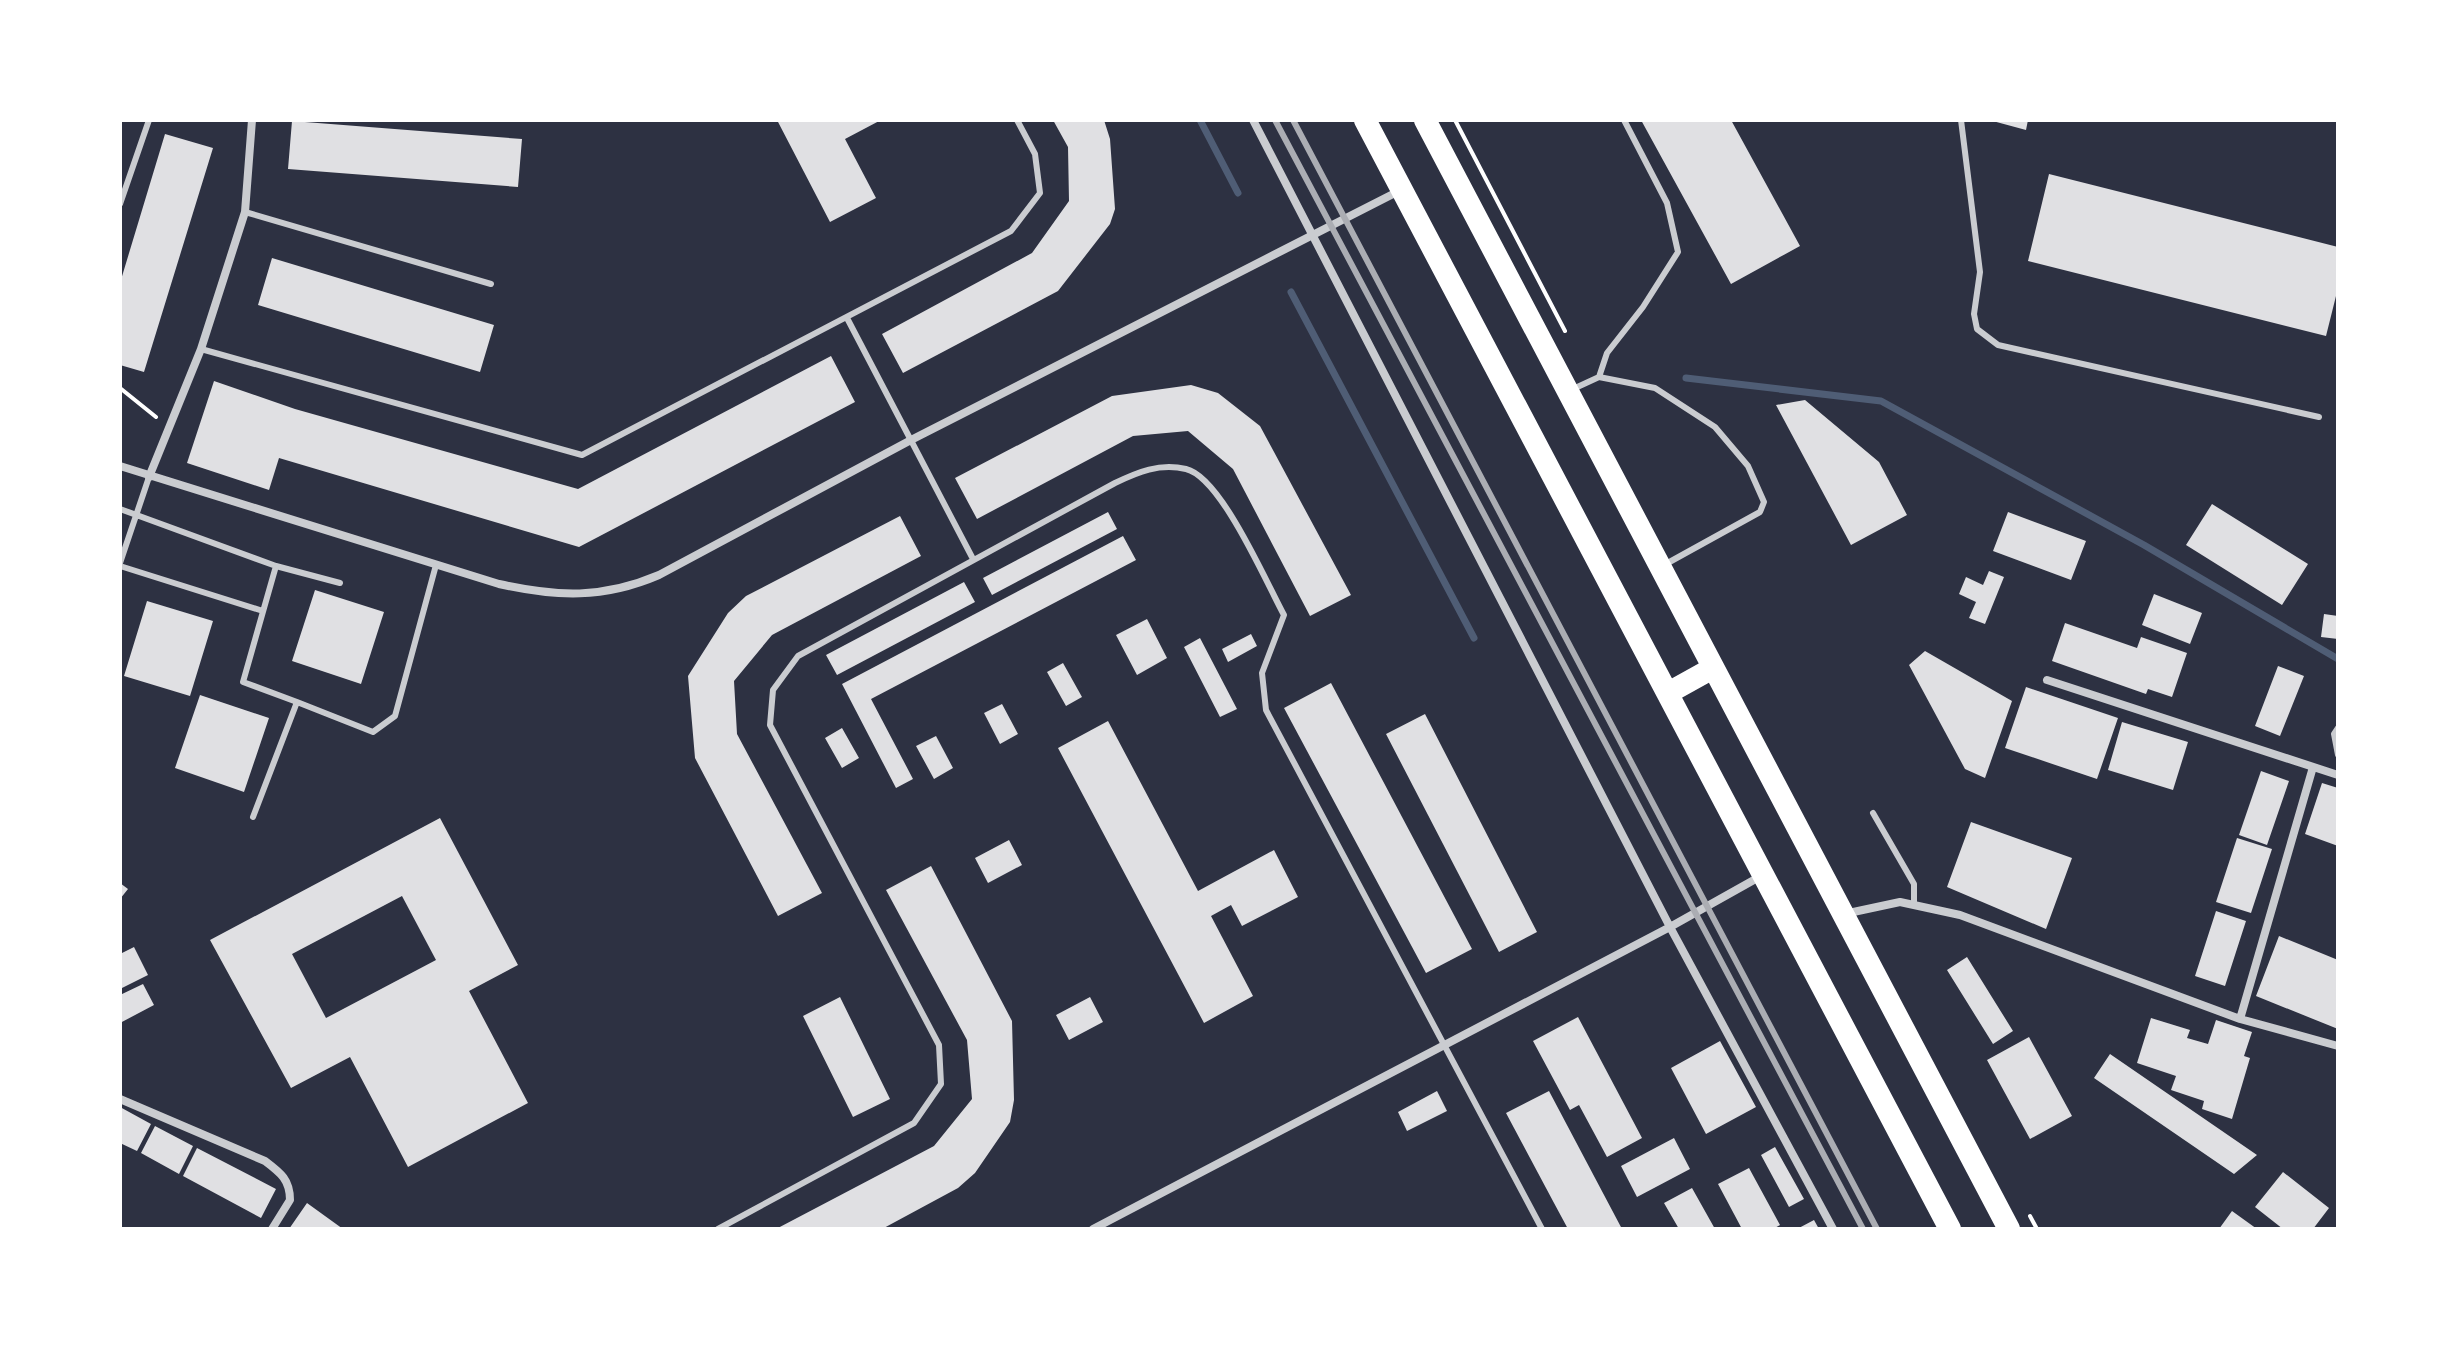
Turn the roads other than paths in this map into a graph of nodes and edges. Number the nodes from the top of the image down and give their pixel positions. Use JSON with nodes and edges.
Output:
{"nodes":[{"id":1,"x":149,"y":120,"type":"edge"},
{"id":2,"x":252,"y":120,"type":"edge"},
{"id":3,"x":1017,"y":120,"type":"edge"},
{"id":4,"x":1253,"y":120,"type":"edge"},
{"id":5,"x":1365,"y":120,"type":"edge"},
{"id":6,"x":1425,"y":120,"type":"edge"},
{"id":7,"x":1624,"y":120,"type":"edge"},
{"id":8,"x":1961,"y":120,"type":"edge"},
{"id":9,"x":1403,"y":189,"type":"junction"},
{"id":10,"x":120,"y":204,"type":"edge"},
{"id":11,"x":245,"y":212,"type":"junction"},
{"id":12,"x":1313,"y":236,"type":"junction"},
{"id":13,"x":491,"y":284,"type":"dead end"},
{"id":14,"x":847,"y":318,"type":"junction"},
{"id":15,"x":201,"y":349,"type":"junction"},
{"id":16,"x":1599,"y":377,"type":"junction"},
{"id":17,"x":1568,"y":392,"type":"junction"},
{"id":18,"x":2319,"y":417,"type":"dead end"},
{"id":19,"x":911,"y":440,"type":"junction"},
{"id":20,"x":120,"y":466,"type":"edge"},
{"id":21,"x":149,"y":477,"type":"junction"},
{"id":22,"x":120,"y":509,"type":"edge"},
{"id":23,"x":136,"y":514,"type":"junction"},
{"id":24,"x":973,"y":559,"type":"junction"},
{"id":25,"x":120,"y":564,"type":"edge"},
{"id":26,"x":436,"y":565,"type":"junction"},
{"id":27,"x":276,"y":566,"type":"junction"},
{"id":28,"x":1661,"y":567,"type":"junction"},
{"id":29,"x":340,"y":583,"type":"dead end"},
{"id":30,"x":263,"y":611,"type":"junction"},
{"id":31,"x":1713,"y":668,"type":"junction"},
{"id":32,"x":2047,"y":680,"type":"dead end"},
{"id":33,"x":1668,"y":693,"type":"junction"},
{"id":34,"x":297,"y":702,"type":"junction"},
{"id":35,"x":2338,"y":728,"type":"edge"},
{"id":36,"x":2338,"y":755,"type":"edge"},
{"id":37,"x":2313,"y":767,"type":"junction"},
{"id":38,"x":2338,"y":775,"type":"edge"},
{"id":39,"x":1873,"y":813,"type":"dead end"},
{"id":40,"x":253,"y":817,"type":"dead end"},
{"id":41,"x":1765,"y":874,"type":"junction"},
{"id":42,"x":1914,"y":903,"type":"junction"},
{"id":43,"x":1844,"y":914,"type":"junction"},
{"id":44,"x":1670,"y":927,"type":"junction"},
{"id":45,"x":2240,"y":1019,"type":"junction"},
{"id":46,"x":1443,"y":1046,"type":"junction"},
{"id":47,"x":2338,"y":1046,"type":"edge"},
{"id":48,"x":120,"y":1099,"type":"edge"},
{"id":49,"x":272,"y":1229,"type":"edge"},
{"id":50,"x":718,"y":1229,"type":"edge"},
{"id":51,"x":1093,"y":1229,"type":"edge"},
{"id":52,"x":1542,"y":1229,"type":"edge"},
{"id":53,"x":1833,"y":1229,"type":"edge"},
{"id":54,"x":1950,"y":1229,"type":"edge"},
{"id":55,"x":2009,"y":1229,"type":"edge"}],
"edges":[{"from":1,"to":10,"type":"lane"},
{"from":2,"to":11,"type":"street"},
{"from":3,"to":14,"type":"lane"},
{"from":4,"to":12,"type":"street"},
{"from":5,"to":9,"type":"highway"},
{"from":6,"to":17,"type":"highway"},
{"from":7,"to":16,"type":"lane"},
{"from":8,"to":18,"type":"lane"},
{"from":9,"to":12,"type":"street"},
{"from":9,"to":33,"type":"highway"},
{"from":11,"to":13,"type":"lane"},
{"from":11,"to":15,"type":"street"},
{"from":12,"to":19,"type":"street"},
{"from":12,"to":44,"type":"street"},
{"from":14,"to":15,"type":"lane"},
{"from":14,"to":19,"type":"lane"},
{"from":15,"to":21,"type":"street"},
{"from":16,"to":17,"type":"lane"},
{"from":16,"to":28,"type":"lane"},
{"from":17,"to":28,"type":"highway"},
{"from":19,"to":24,"type":"lane"},
{"from":19,"to":26,"type":"street"},
{"from":20,"to":21,"type":"street"},
{"from":21,"to":23,"type":"lane"},
{"from":21,"to":26,"type":"street"},
{"from":22,"to":23,"type":"lane"},
{"from":23,"to":25,"type":"lane"},
{"from":23,"to":27,"type":"lane"},
{"from":24,"to":46,"type":"lane"},
{"from":24,"to":50,"type":"lane"},
{"from":25,"to":30,"type":"lane"},
{"from":26,"to":34,"type":"lane"},
{"from":27,"to":29,"type":"lane"},
{"from":27,"to":30,"type":"lane"},
{"from":28,"to":31,"type":"highway"},
{"from":30,"to":34,"type":"lane"},
{"from":31,"to":33,"type":"highway"},
{"from":31,"to":43,"type":"highway"},
{"from":32,"to":37,"type":"street"},
{"from":33,"to":41,"type":"highway"},
{"from":34,"to":40,"type":"lane"},
{"from":35,"to":36,"type":"lane"},
{"from":37,"to":38,"type":"street"},
{"from":37,"to":45,"type":"street"},
{"from":39,"to":42,"type":"lane"},
{"from":41,"to":44,"type":"street"},
{"from":41,"to":54,"type":"highway"},
{"from":42,"to":43,"type":"street"},
{"from":42,"to":45,"type":"street"},
{"from":43,"to":55,"type":"highway"},
{"from":44,"to":46,"type":"street"},
{"from":44,"to":53,"type":"street"},
{"from":45,"to":47,"type":"street"},
{"from":46,"to":51,"type":"street"},
{"from":46,"to":52,"type":"lane"},
{"from":48,"to":49,"type":"street"}]}
